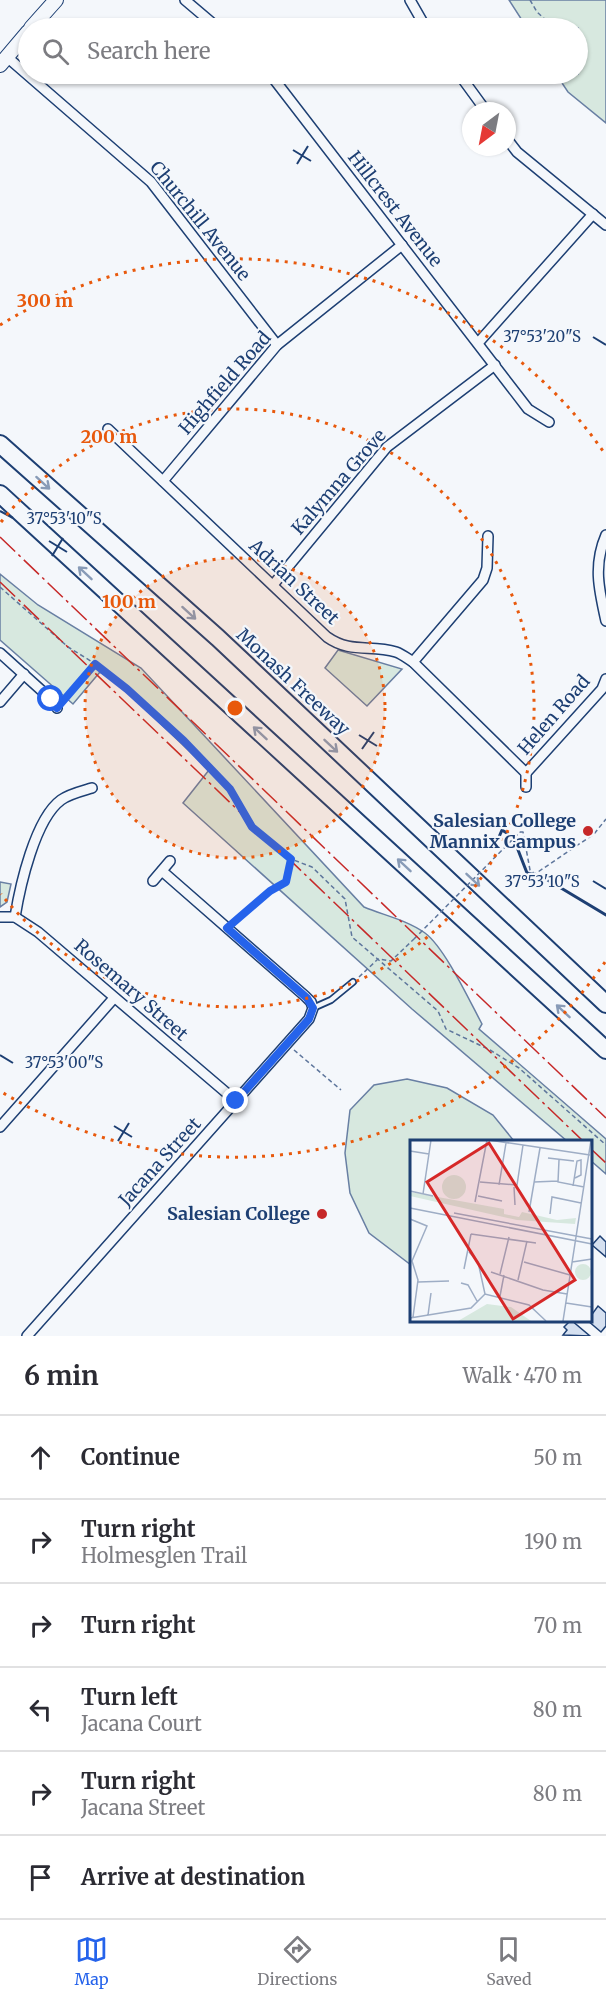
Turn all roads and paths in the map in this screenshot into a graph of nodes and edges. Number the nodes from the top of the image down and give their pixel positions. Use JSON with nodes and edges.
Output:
{"nodes":[{"id":1,"x":56,"y":0,"type":"edge"},
{"id":2,"x":185,"y":0,"type":"edge"},
{"id":3,"x":410,"y":0,"type":"edge"},
{"id":4,"x":530,"y":0,"type":"edge"},
{"id":5,"x":41,"y":18,"type":"edge"},
{"id":6,"x":206,"y":18,"type":"edge"},
{"id":7,"x":420,"y":18,"type":"edge"},
{"id":8,"x":544,"y":18,"type":"edge"},
{"id":9,"x":18,"y":44,"type":"edge"},
{"id":10,"x":3,"y":61,"type":"edge"},
{"id":11,"x":18,"y":73,"type":"edge"},
{"id":12,"x":31,"y":84,"type":"edge"},
{"id":13,"x":278,"y":84,"type":"edge"},
{"id":14,"x":466,"y":84,"type":"edge"},
{"id":15,"x":479,"y":102,"type":"edge"},
{"id":16,"x":516,"y":152,"type":"edge"},
{"id":17,"x":593,"y":214,"type":"junction"},
{"id":18,"x":606,"y":225,"type":"edge"},
{"id":19,"x":402,"y":245,"type":"junction"},
{"id":20,"x":478,"y":343,"type":"junction"},
{"id":21,"x":277,"y":345,"type":"junction"},
{"id":22,"x":495,"y":365,"type":"junction"},
{"id":23,"x":549,"y":422,"type":"dead end"},
{"id":24,"x":108,"y":429,"type":"dead end"},
{"id":25,"x":0,"y":444,"type":"edge"},
{"id":26,"x":163,"y":482,"type":"junction"},
{"id":27,"x":0,"y":494,"type":"edge"},
{"id":28,"x":606,"y":535,"type":"edge"},
{"id":29,"x":488,"y":536,"type":"dead end"},
{"id":30,"x":273,"y":585,"type":"junction"},
{"id":31,"x":0,"y":587,"type":"edge"},
{"id":32,"x":606,"y":621,"type":"edge"},
{"id":33,"x":0,"y":653,"type":"edge"},
{"id":34,"x":413,"y":662,"type":"junction"},
{"id":35,"x":95,"y":664,"type":"junction"},
{"id":36,"x":24,"y":674,"type":"junction"},
{"id":37,"x":606,"y":679,"type":"edge"},
{"id":38,"x":0,"y":702,"type":"edge"},
{"id":39,"x":57,"y":708,"type":"joint"},
{"id":40,"x":526,"y":773,"type":"junction"},
{"id":41,"x":526,"y":787,"type":"dead end"},
{"id":42,"x":92,"y":788,"type":"dead end"},
{"id":43,"x":606,"y":819,"type":"edge"},
{"id":44,"x":291,"y":859,"type":"junction"},
{"id":45,"x":170,"y":861,"type":"dead end"},
{"id":46,"x":162,"y":871,"type":"junction"},
{"id":47,"x":153,"y":881,"type":"dead end"},
{"id":48,"x":0,"y":917,"type":"edge"},
{"id":49,"x":15,"y":917,"type":"junction"},
{"id":50,"x":227,"y":928,"type":"junction"},
{"id":51,"x":378,"y":959,"type":"junction"},
{"id":52,"x":353,"y":981,"type":"joint"},
{"id":53,"x":114,"y":998,"type":"junction"},
{"id":54,"x":606,"y":1004,"type":"edge"},
{"id":55,"x":313,"y":1008,"type":"junction"},
{"id":56,"x":287,"y":1044,"type":"junction"},
{"id":57,"x":606,"y":1050,"type":"edge"},
{"id":58,"x":341,"y":1090,"type":"dead end"},
{"id":59,"x":236,"y":1101,"type":"junction"},
{"id":60,"x":0,"y":1127,"type":"edge"},
{"id":61,"x":606,"y":1145,"type":"edge"},
{"id":62,"x":27,"y":1336,"type":"edge"}],
"edges":[{"from":1,"to":5,"type":"main road"},
{"from":2,"to":6,"type":"street"},
{"from":3,"to":7,"type":"street"},
{"from":4,"to":8,"type":"path"},
{"from":9,"to":10,"type":"main road"},
{"from":10,"to":11,"type":"street","name":"Churchill Avenue"},
{"from":12,"to":21,"type":"street","name":"Churchill Avenue"},
{"from":13,"to":19,"type":"street","name":"Hillcrest Avenue"},
{"from":14,"to":15,"type":"street"},
{"from":16,"to":17,"type":"street"},
{"from":17,"to":18,"type":"street"},
{"from":17,"to":20,"type":"street"},
{"from":19,"to":20,"type":"street","name":"Hillcrest Avenue"},
{"from":19,"to":21,"type":"street","name":"Highfield Road"},
{"from":20,"to":22,"type":"street","name":"Hillcrest Avenue"},
{"from":21,"to":26,"type":"street","name":"Highfield Road"},
{"from":22,"to":23,"type":"street","name":"Hillcrest Avenue"},
{"from":22,"to":30,"type":"street","name":"Kalymna Grove"},
{"from":24,"to":26,"type":"street","name":"Adrian Street"},
{"from":25,"to":54,"type":"highway","name":"Monash Freeway","one_way":true},
{"from":26,"to":30,"type":"street","name":"Adrian Street"},
{"from":57,"to":27,"type":"highway","one_way":true},
{"from":28,"to":32,"type":"street"},
{"from":29,"to":34,"type":"street"},
{"from":30,"to":34,"type":"street","name":"Adrian Street"},
{"from":31,"to":35,"type":"path"},
{"from":33,"to":36,"type":"street"},
{"from":34,"to":40,"type":"street","name":"Adrian Street"},
{"from":35,"to":39,"type":"path"},
{"from":35,"to":44,"type":"path"},
{"from":36,"to":38,"type":"street"},
{"from":36,"to":39,"type":"street"},
{"from":37,"to":40,"type":"street","name":"Helen Road"},
{"from":40,"to":41,"type":"street"},
{"from":42,"to":49,"type":"street"},
{"from":43,"to":51,"type":"path","bridge":true},
{"from":44,"to":50,"type":"path"},
{"from":44,"to":51,"type":"path"},
{"from":45,"to":46,"type":"street"},
{"from":46,"to":47,"type":"street"},
{"from":46,"to":50,"type":"street"},
{"from":48,"to":49,"type":"street"},
{"from":49,"to":53,"type":"street","name":"Rosemary Street"},
{"from":50,"to":55,"type":"street"},
{"from":51,"to":52,"type":"path"},
{"from":51,"to":61,"type":"path"},
{"from":52,"to":55,"type":"lane"},
{"from":53,"to":59,"type":"street","name":"Rosemary Street"},
{"from":53,"to":60,"type":"street"},
{"from":55,"to":56,"type":"street","name":"Jacana Street"},
{"from":56,"to":58,"type":"path"},
{"from":56,"to":59,"type":"street","name":"Jacana Street"},
{"from":59,"to":62,"type":"street","name":"Jacana Street"}]}
